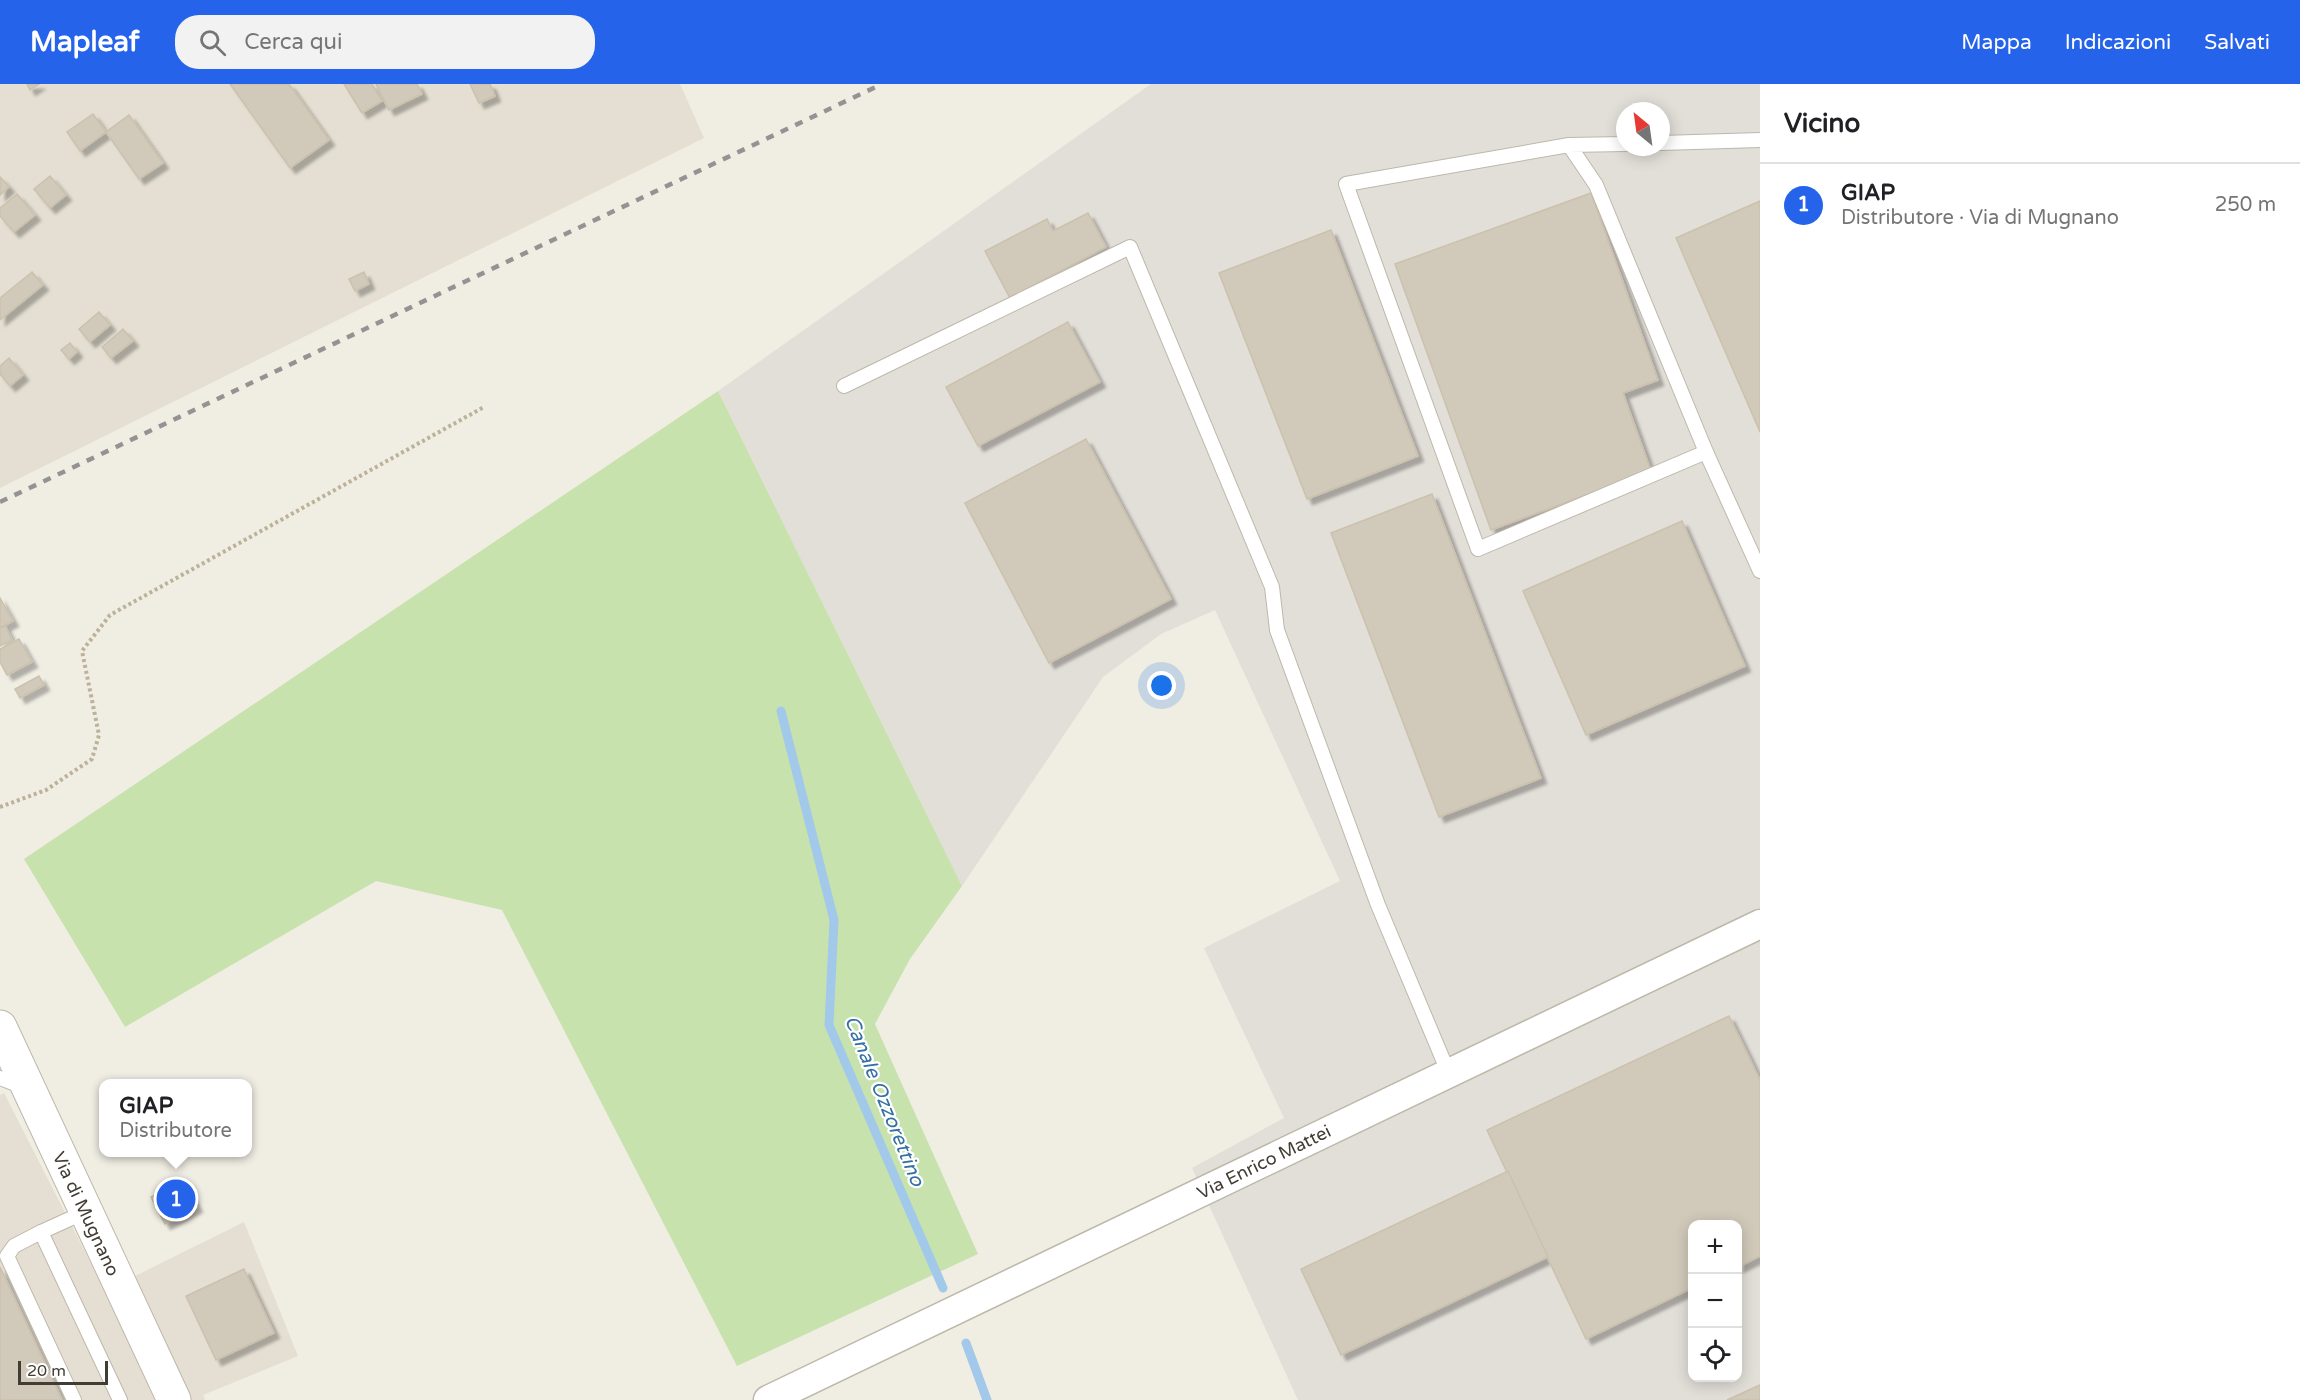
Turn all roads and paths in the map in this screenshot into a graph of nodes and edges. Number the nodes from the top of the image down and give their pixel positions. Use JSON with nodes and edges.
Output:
{"nodes":[{"id":1,"x":1760,"y":140,"type":"edge"},
{"id":2,"x":1670,"y":143,"type":"edge"},
{"id":3,"x":1616,"y":144,"type":"edge"},
{"id":4,"x":1569,"y":146,"type":"junction"},
{"id":5,"x":844,"y":386,"type":"dead end"},
{"id":6,"x":484,"y":407,"type":"dead end"},
{"id":7,"x":1706,"y":452,"type":"junction"},
{"id":8,"x":1760,"y":571,"type":"edge"},
{"id":9,"x":0,"y":807,"type":"edge"},
{"id":10,"x":1760,"y":924,"type":"edge"},
{"id":11,"x":0,"y":1027,"type":"edge"},
{"id":12,"x":1449,"y":1074,"type":"junction"},
{"id":13,"x":14,"y":1084,"type":"edge"},
{"id":14,"x":85,"y":1212,"type":"junction"},
{"id":15,"x":41,"y":1232,"type":"junction"},
{"id":16,"x":74,"y":1400,"type":"edge"},
{"id":17,"x":120,"y":1400,"type":"edge"},
{"id":18,"x":174,"y":1400,"type":"edge"},
{"id":19,"x":768,"y":1400,"type":"edge"}],
"edges":[{"from":1,"to":2,"type":"lane"},
{"from":3,"to":4,"type":"lane"},
{"from":4,"to":7,"type":"lane"},
{"from":4,"to":7,"type":"lane"},
{"from":5,"to":12,"type":"lane"},
{"from":6,"to":9,"type":"path"},
{"from":7,"to":8,"type":"lane"},
{"from":10,"to":12,"type":"street","name":"Via Enrico Mattei"},
{"from":11,"to":13,"type":"street","name":"Via di Mugnano"},
{"from":12,"to":19,"type":"street","name":"Via Enrico Mattei"},
{"from":13,"to":14,"type":"street","name":"Via di Mugnano"},
{"from":14,"to":15,"type":"lane"},
{"from":14,"to":18,"type":"street","name":"Via di Mugnano"},
{"from":15,"to":16,"type":"lane"},
{"from":15,"to":17,"type":"lane"}]}
